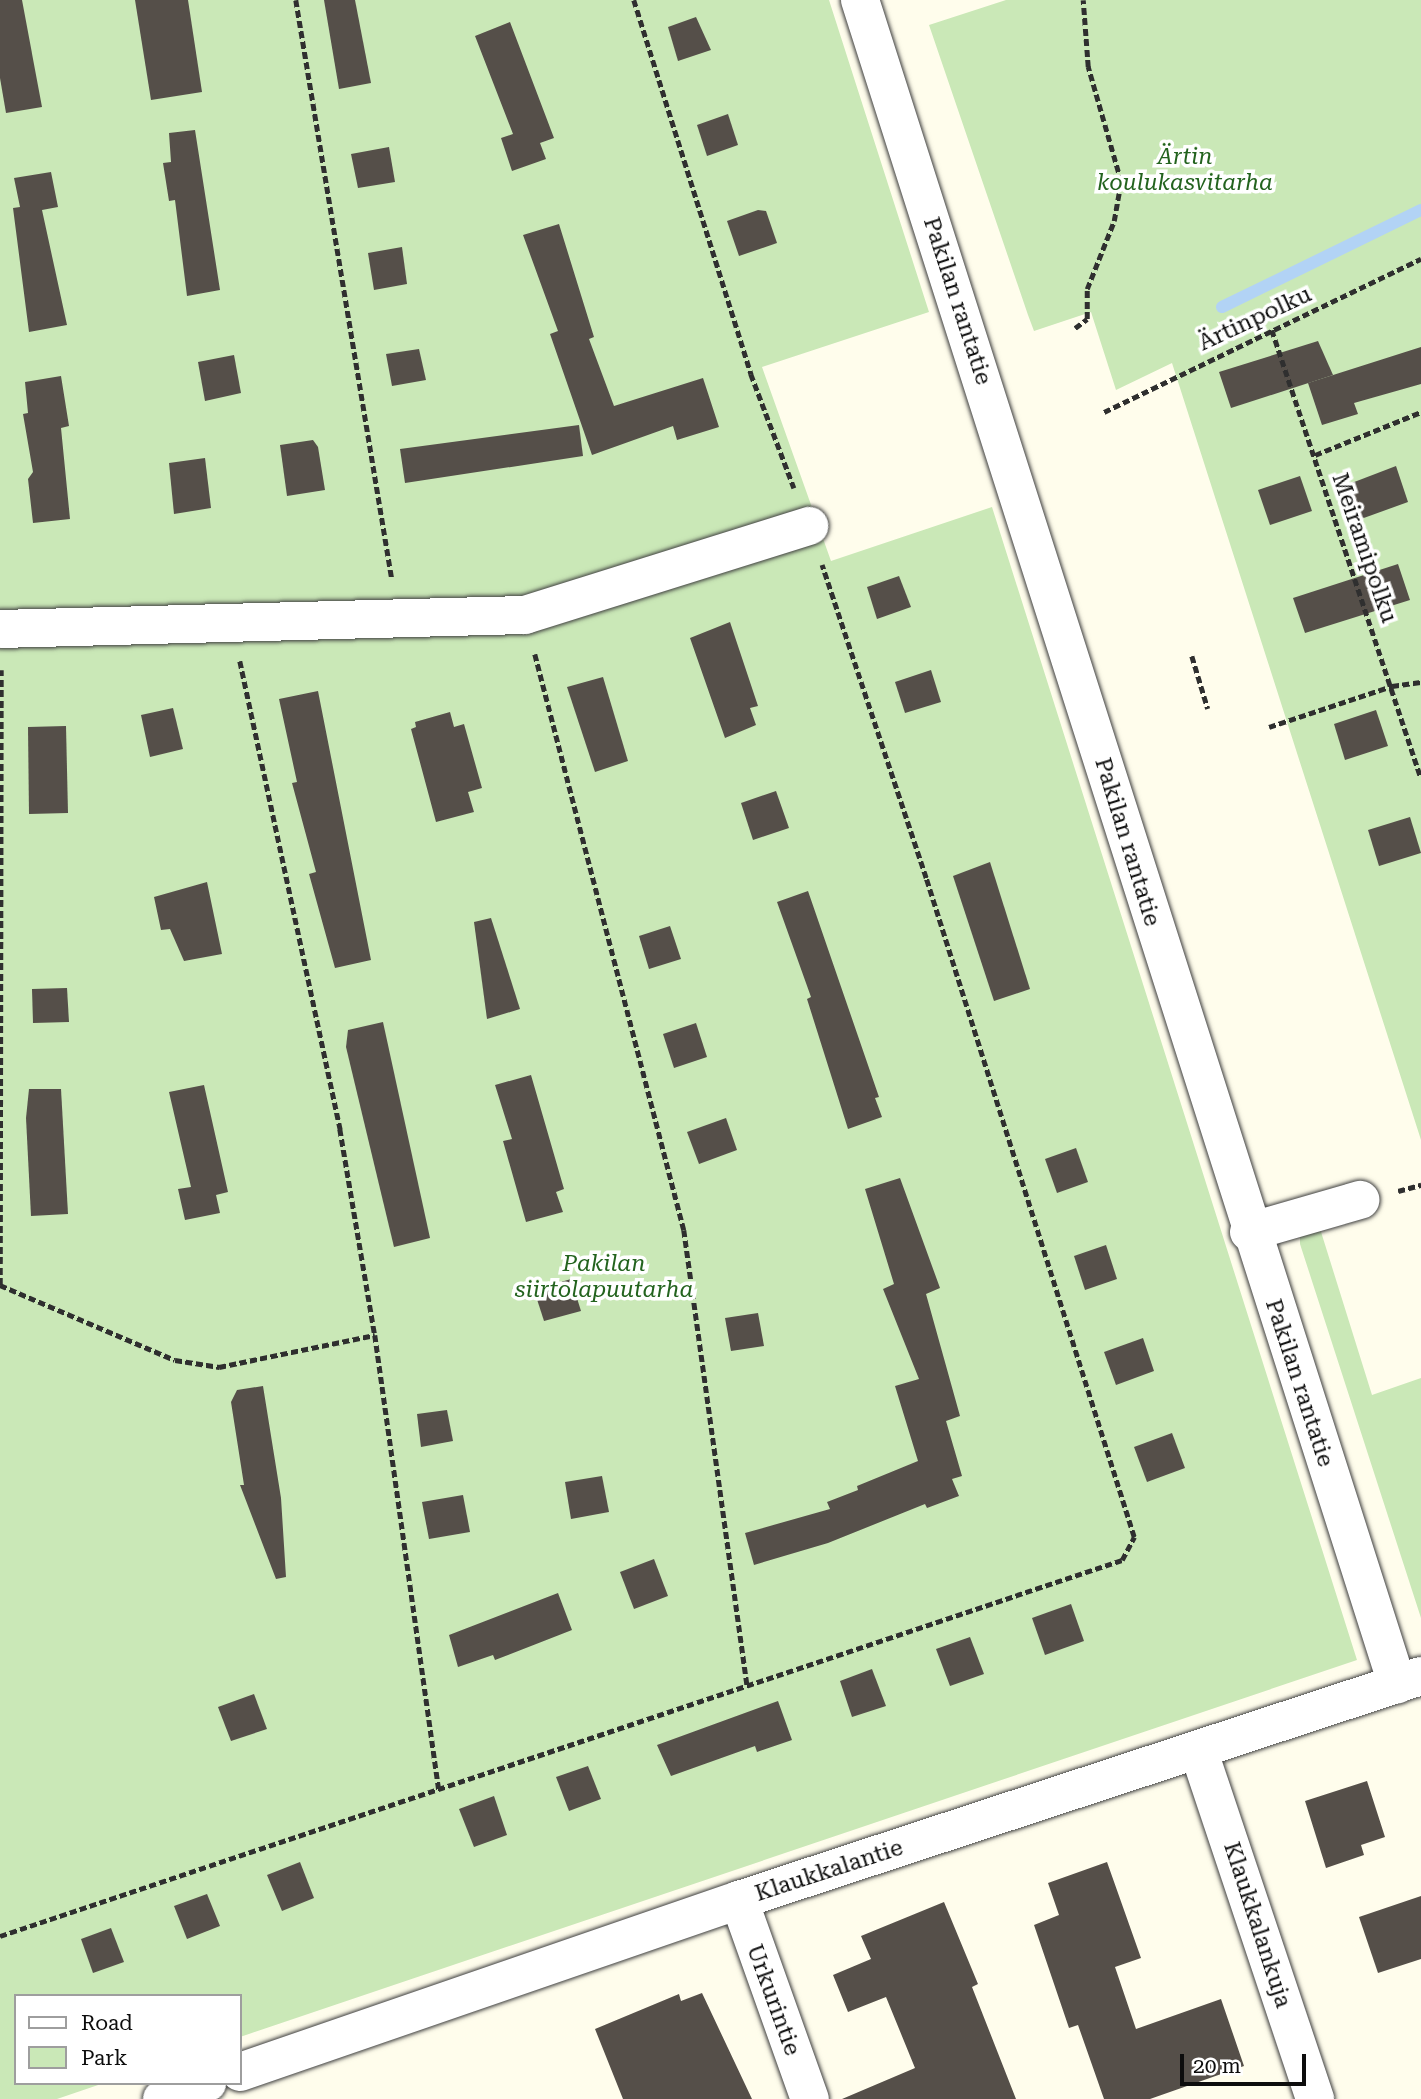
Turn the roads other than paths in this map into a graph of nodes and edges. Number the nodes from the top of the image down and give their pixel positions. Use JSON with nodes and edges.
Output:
{"nodes":[{"id":1,"x":860,"y":0,"type":"edge"},
{"id":2,"x":809,"y":526,"type":"road end"},
{"id":3,"x":1,"y":629,"type":"edge"},
{"id":4,"x":1360,"y":1200,"type":"dead end"},
{"id":5,"x":1249,"y":1231,"type":"junction"},
{"id":6,"x":1409,"y":1680,"type":"edge"},
{"id":7,"x":1199,"y":1752,"type":"junction"},
{"id":8,"x":739,"y":1900,"type":"junction"},
{"id":9,"x":242,"y":2071,"type":"edge"},
{"id":10,"x":201,"y":2085,"type":"edge"},
{"id":11,"x":162,"y":2099,"type":"edge"},
{"id":12,"x":810,"y":2099,"type":"edge"},
{"id":13,"x":1315,"y":2099,"type":"edge"}],
"edges":[{"from":1,"to":5,"type":"street","name":"Pakilan rantatie"},
{"from":2,"to":3,"type":"street"},
{"from":4,"to":5,"type":"street"},
{"from":5,"to":6,"type":"street","name":"Pakilan rantatie"},
{"from":6,"to":7,"type":"street","name":"Klaukkalantie"},
{"from":7,"to":8,"type":"street","name":"Klaukkalantie"},
{"from":7,"to":13,"type":"street","name":"Klaukkalankuja"},
{"from":8,"to":9,"type":"street","name":"Klaukkalantie"},
{"from":8,"to":12,"type":"street","name":"Urkurintie"},
{"from":10,"to":11,"type":"street"}]}
